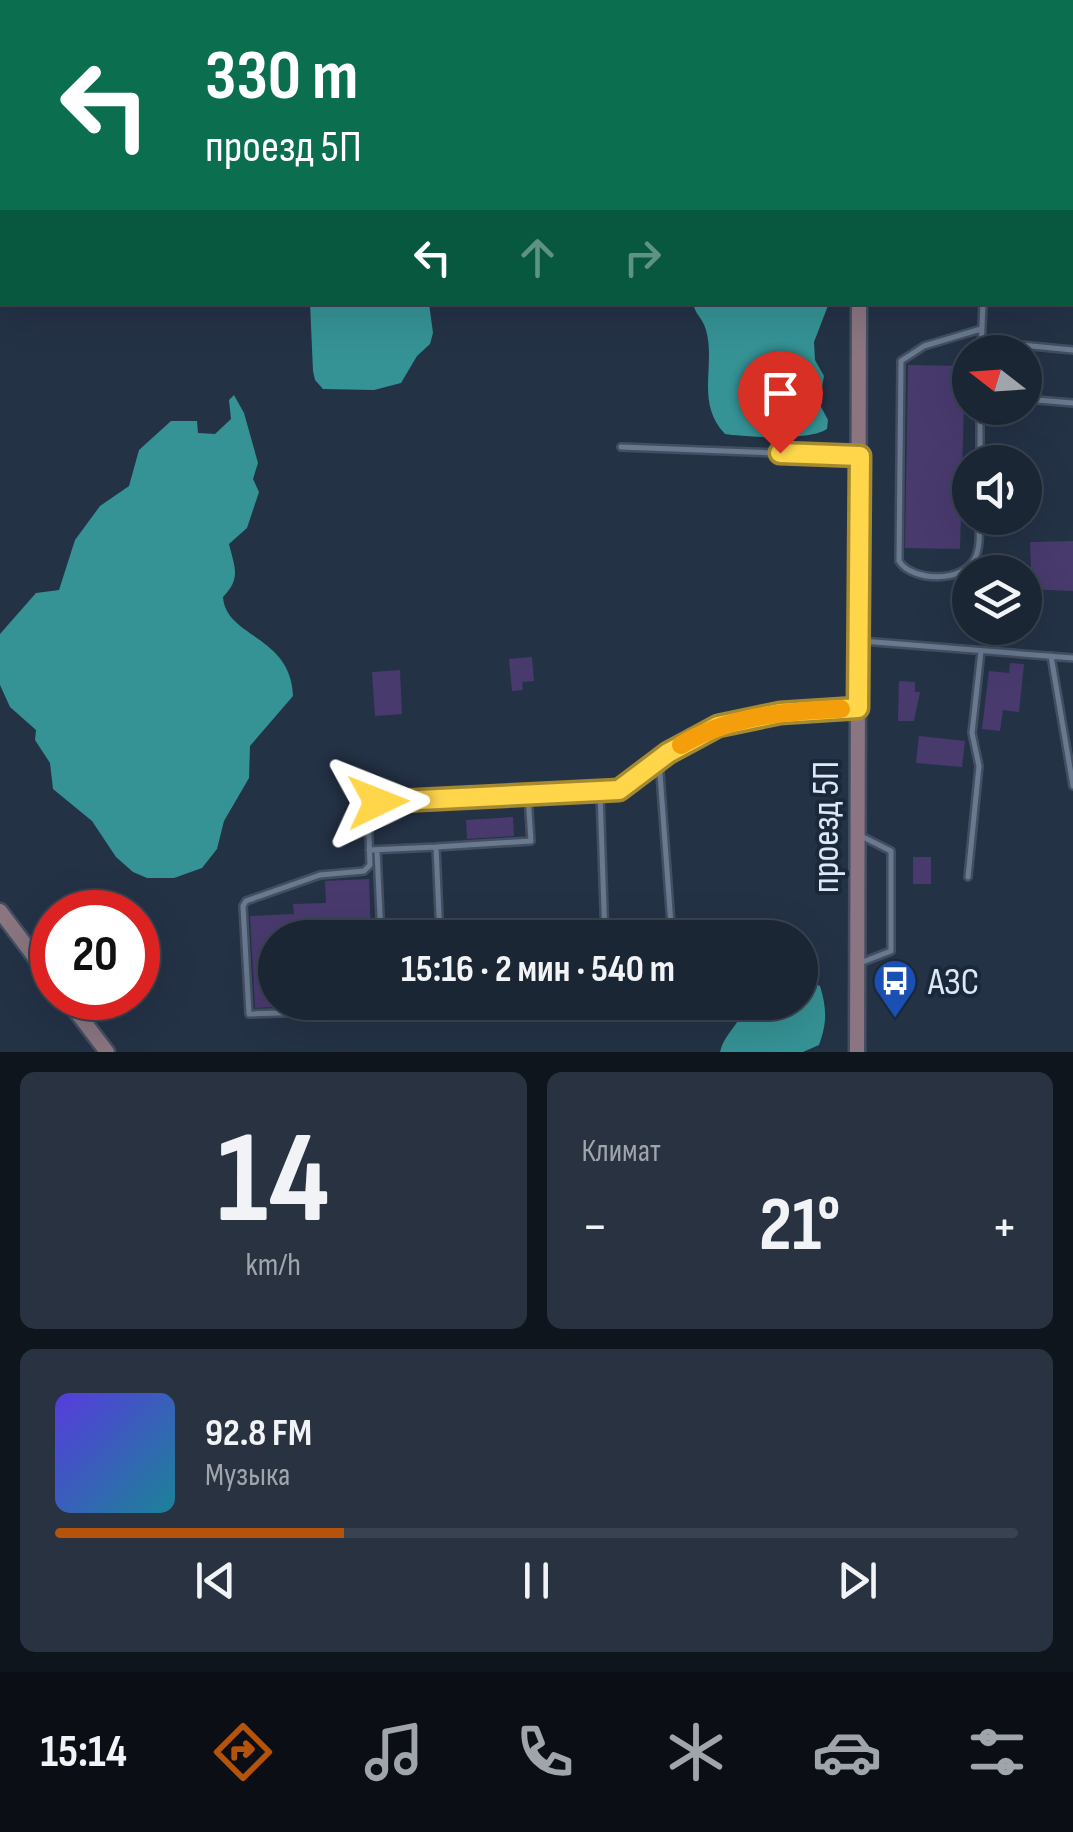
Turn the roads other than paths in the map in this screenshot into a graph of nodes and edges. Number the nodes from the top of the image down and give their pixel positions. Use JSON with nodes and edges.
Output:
{"nodes":[{"id":1,"x":860,"y":305,"type":"edge"},
{"id":2,"x":983,"y":305,"type":"edge"},
{"id":3,"x":981,"y":329,"type":"junction"},
{"id":4,"x":981,"y":335,"type":"edge"},
{"id":5,"x":1042,"y":347,"type":"edge"},
{"id":6,"x":1073,"y":350,"type":"edge"},
{"id":7,"x":1042,"y":400,"type":"edge"},
{"id":8,"x":1073,"y":403,"type":"edge"},
{"id":9,"x":621,"y":446,"type":"dead end"},
{"id":10,"x":860,"y":456,"type":"junction"},
{"id":11,"x":977,"y":535,"type":"edge"},
{"id":12,"x":858,"y":641,"type":"junction"},
{"id":13,"x":981,"y":651,"type":"junction"},
{"id":14,"x":1051,"y":656,"type":"junction"},
{"id":15,"x":1073,"y":658,"type":"edge"},
{"id":16,"x":858,"y":708,"type":"junction"},
{"id":17,"x":658,"y":760,"type":"junction"},
{"id":18,"x":1073,"y":786,"type":"edge"},
{"id":19,"x":600,"y":793,"type":"junction"},
{"id":20,"x":528,"y":796,"type":"junction"},
{"id":21,"x":857,"y":834,"type":"junction"},
{"id":22,"x":436,"y":847,"type":"junction"},
{"id":23,"x":373,"y":850,"type":"junction"},
{"id":24,"x":968,"y":878,"type":"dead end"},
{"id":25,"x":0,"y":911,"type":"edge"},
{"id":26,"x":379,"y":920,"type":"edge"},
{"id":27,"x":439,"y":920,"type":"edge"},
{"id":28,"x":604,"y":920,"type":"edge"},
{"id":29,"x":671,"y":920,"type":"edge"},
{"id":30,"x":30,"y":951,"type":"edge"},
{"id":31,"x":857,"y":964,"type":"junction"},
{"id":32,"x":258,"y":1014,"type":"edge"},
{"id":33,"x":83,"y":1020,"type":"edge"},
{"id":34,"x":107,"y":1052,"type":"edge"},
{"id":35,"x":857,"y":1052,"type":"edge"}],
"edges":[{"from":1,"to":10,"type":"street","name":"проезд 5П"},
{"from":2,"to":3,"type":"lane"},
{"from":3,"to":4,"type":"lane"},
{"from":3,"to":11,"type":"lane"},
{"from":5,"to":6,"type":"lane"},
{"from":7,"to":8,"type":"lane"},
{"from":9,"to":10,"type":"lane"},
{"from":10,"to":12,"type":"street","name":"проезд 5П"},
{"from":12,"to":13,"type":"lane"},
{"from":12,"to":16,"type":"street","name":"проезд 5П"},
{"from":13,"to":14,"type":"lane"},
{"from":13,"to":24,"type":"lane"},
{"from":14,"to":15,"type":"lane"},
{"from":14,"to":18,"type":"lane"},
{"from":16,"to":17,"type":"lane"},
{"from":16,"to":21,"type":"street","name":"проезд 5П"},
{"from":17,"to":19,"type":"lane"},
{"from":17,"to":29,"type":"lane"},
{"from":19,"to":20,"type":"lane"},
{"from":19,"to":28,"type":"lane"},
{"from":20,"to":22,"type":"lane"},
{"from":20,"to":23,"type":"lane"},
{"from":21,"to":31,"type":"street","name":"проезд 5П"},
{"from":21,"to":31,"type":"lane"},
{"from":22,"to":23,"type":"lane"},
{"from":22,"to":27,"type":"lane"},
{"from":23,"to":26,"type":"lane"},
{"from":23,"to":32,"type":"lane"},
{"from":25,"to":30,"type":"street"},
{"from":31,"to":35,"type":"street","name":"проезд 5П"},
{"from":33,"to":34,"type":"street"}]}
